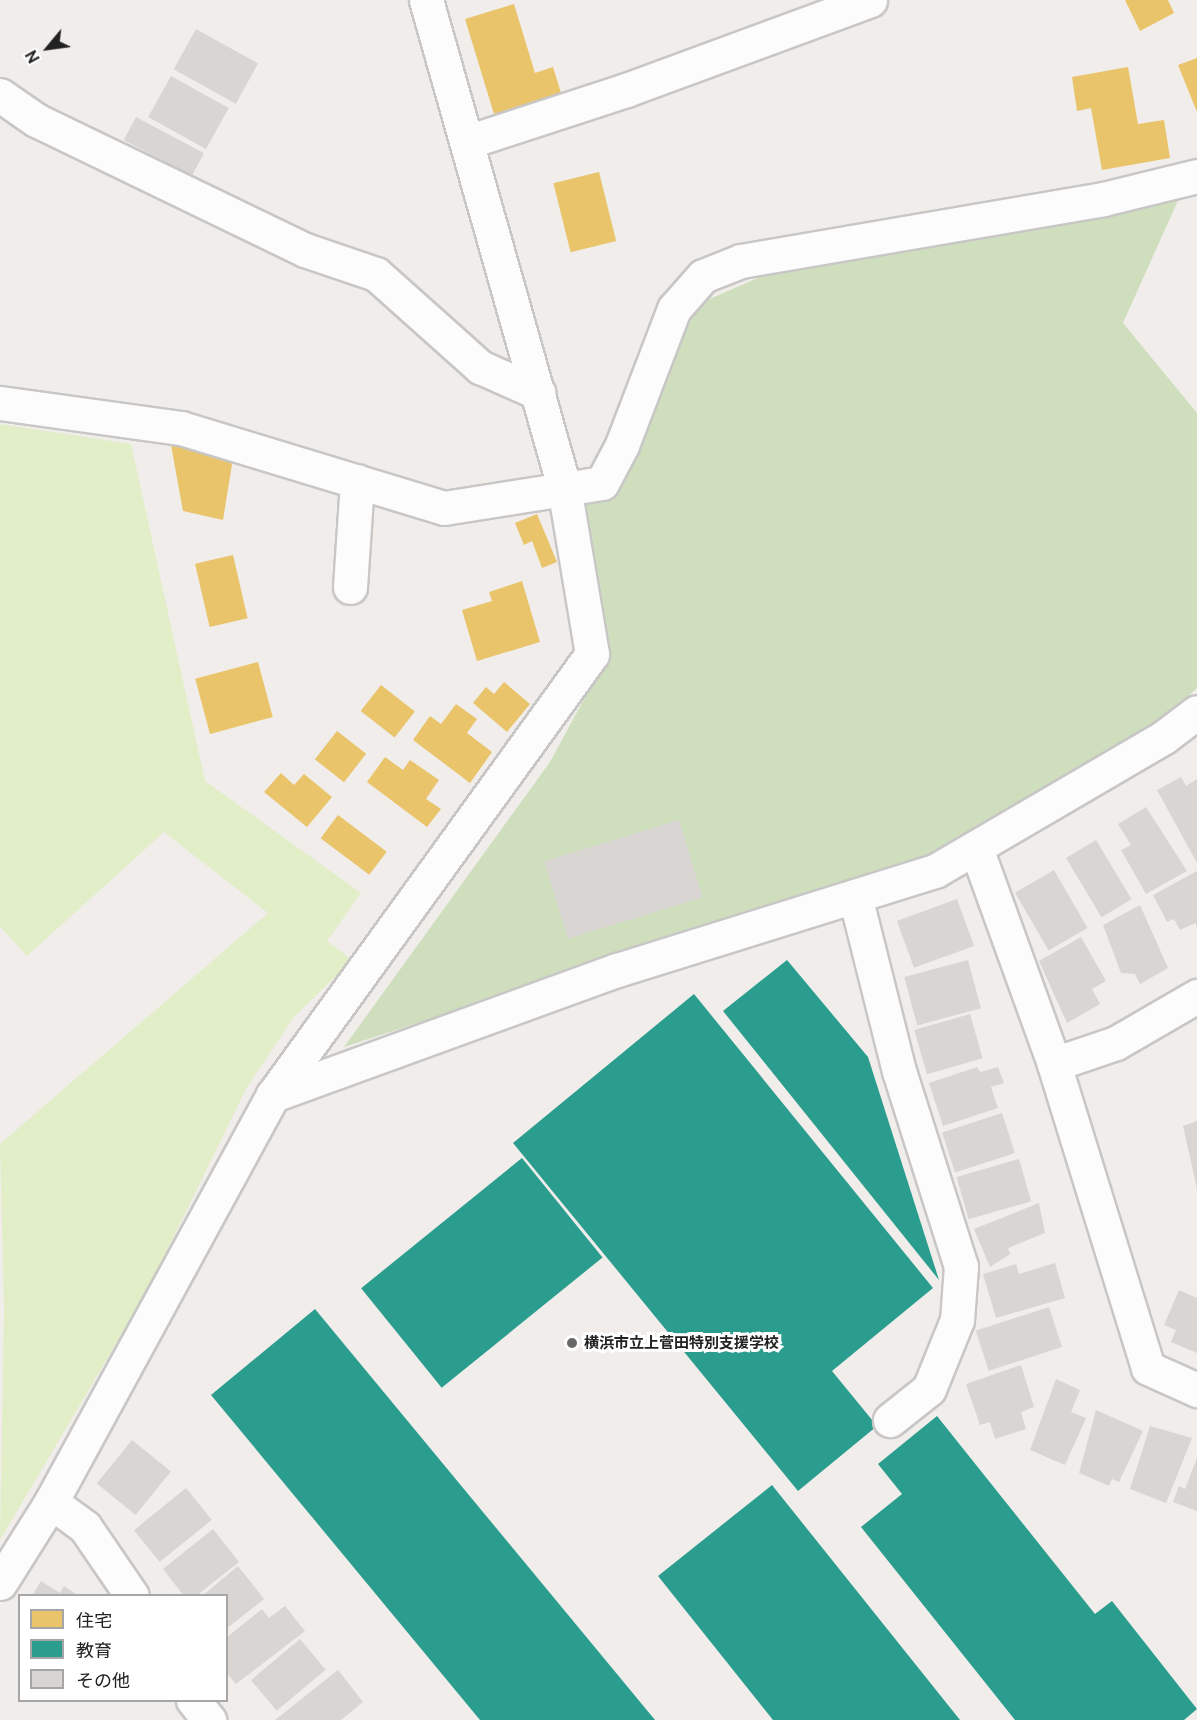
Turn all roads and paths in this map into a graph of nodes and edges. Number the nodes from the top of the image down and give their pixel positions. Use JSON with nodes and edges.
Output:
{"nodes":[{"id":1,"x":426,"y":0,"type":"edge"},
{"id":2,"x":870,"y":0,"type":"edge"},
{"id":3,"x":0,"y":95,"type":"edge"},
{"id":4,"x":467,"y":142,"type":"junction"},
{"id":5,"x":1197,"y":176,"type":"edge"},
{"id":6,"x":539,"y":393,"type":"junction"},
{"id":7,"x":0,"y":403,"type":"edge"},
{"id":8,"x":357,"y":481,"type":"junction"},
{"id":9,"x":564,"y":487,"type":"junction"},
{"id":10,"x":350,"y":587,"type":"dead end"},
{"id":11,"x":1197,"y":712,"type":"edge"},
{"id":12,"x":976,"y":848,"type":"junction"},
{"id":13,"x":855,"y":896,"type":"junction"},
{"id":14,"x":1197,"y":996,"type":"edge"},
{"id":15,"x":1054,"y":1064,"type":"junction"},
{"id":16,"x":273,"y":1095,"type":"junction"},
{"id":17,"x":1197,"y":1390,"type":"edge"},
{"id":18,"x":891,"y":1420,"type":"dead end"},
{"id":19,"x":51,"y":1502,"type":"junction"},
{"id":20,"x":0,"y":1583,"type":"edge"},
{"id":21,"x":131,"y":1594,"type":"edge"},
{"id":22,"x":194,"y":1702,"type":"edge"},
{"id":23,"x":209,"y":1720,"type":"edge"}],
"edges":[{"from":1,"to":4,"type":"street"},
{"from":2,"to":4,"type":"street"},
{"from":3,"to":6,"type":"street"},
{"from":4,"to":6,"type":"street"},
{"from":5,"to":9,"type":"street"},
{"from":6,"to":9,"type":"street"},
{"from":7,"to":8,"type":"street"},
{"from":8,"to":9,"type":"street"},
{"from":8,"to":10,"type":"street"},
{"from":9,"to":16,"type":"street"},
{"from":11,"to":12,"type":"street"},
{"from":12,"to":13,"type":"street"},
{"from":12,"to":15,"type":"street"},
{"from":13,"to":16,"type":"street"},
{"from":13,"to":18,"type":"street"},
{"from":14,"to":15,"type":"street"},
{"from":15,"to":17,"type":"street"},
{"from":16,"to":19,"type":"street"},
{"from":19,"to":20,"type":"street"},
{"from":19,"to":21,"type":"street"},
{"from":22,"to":23,"type":"street"}]}
